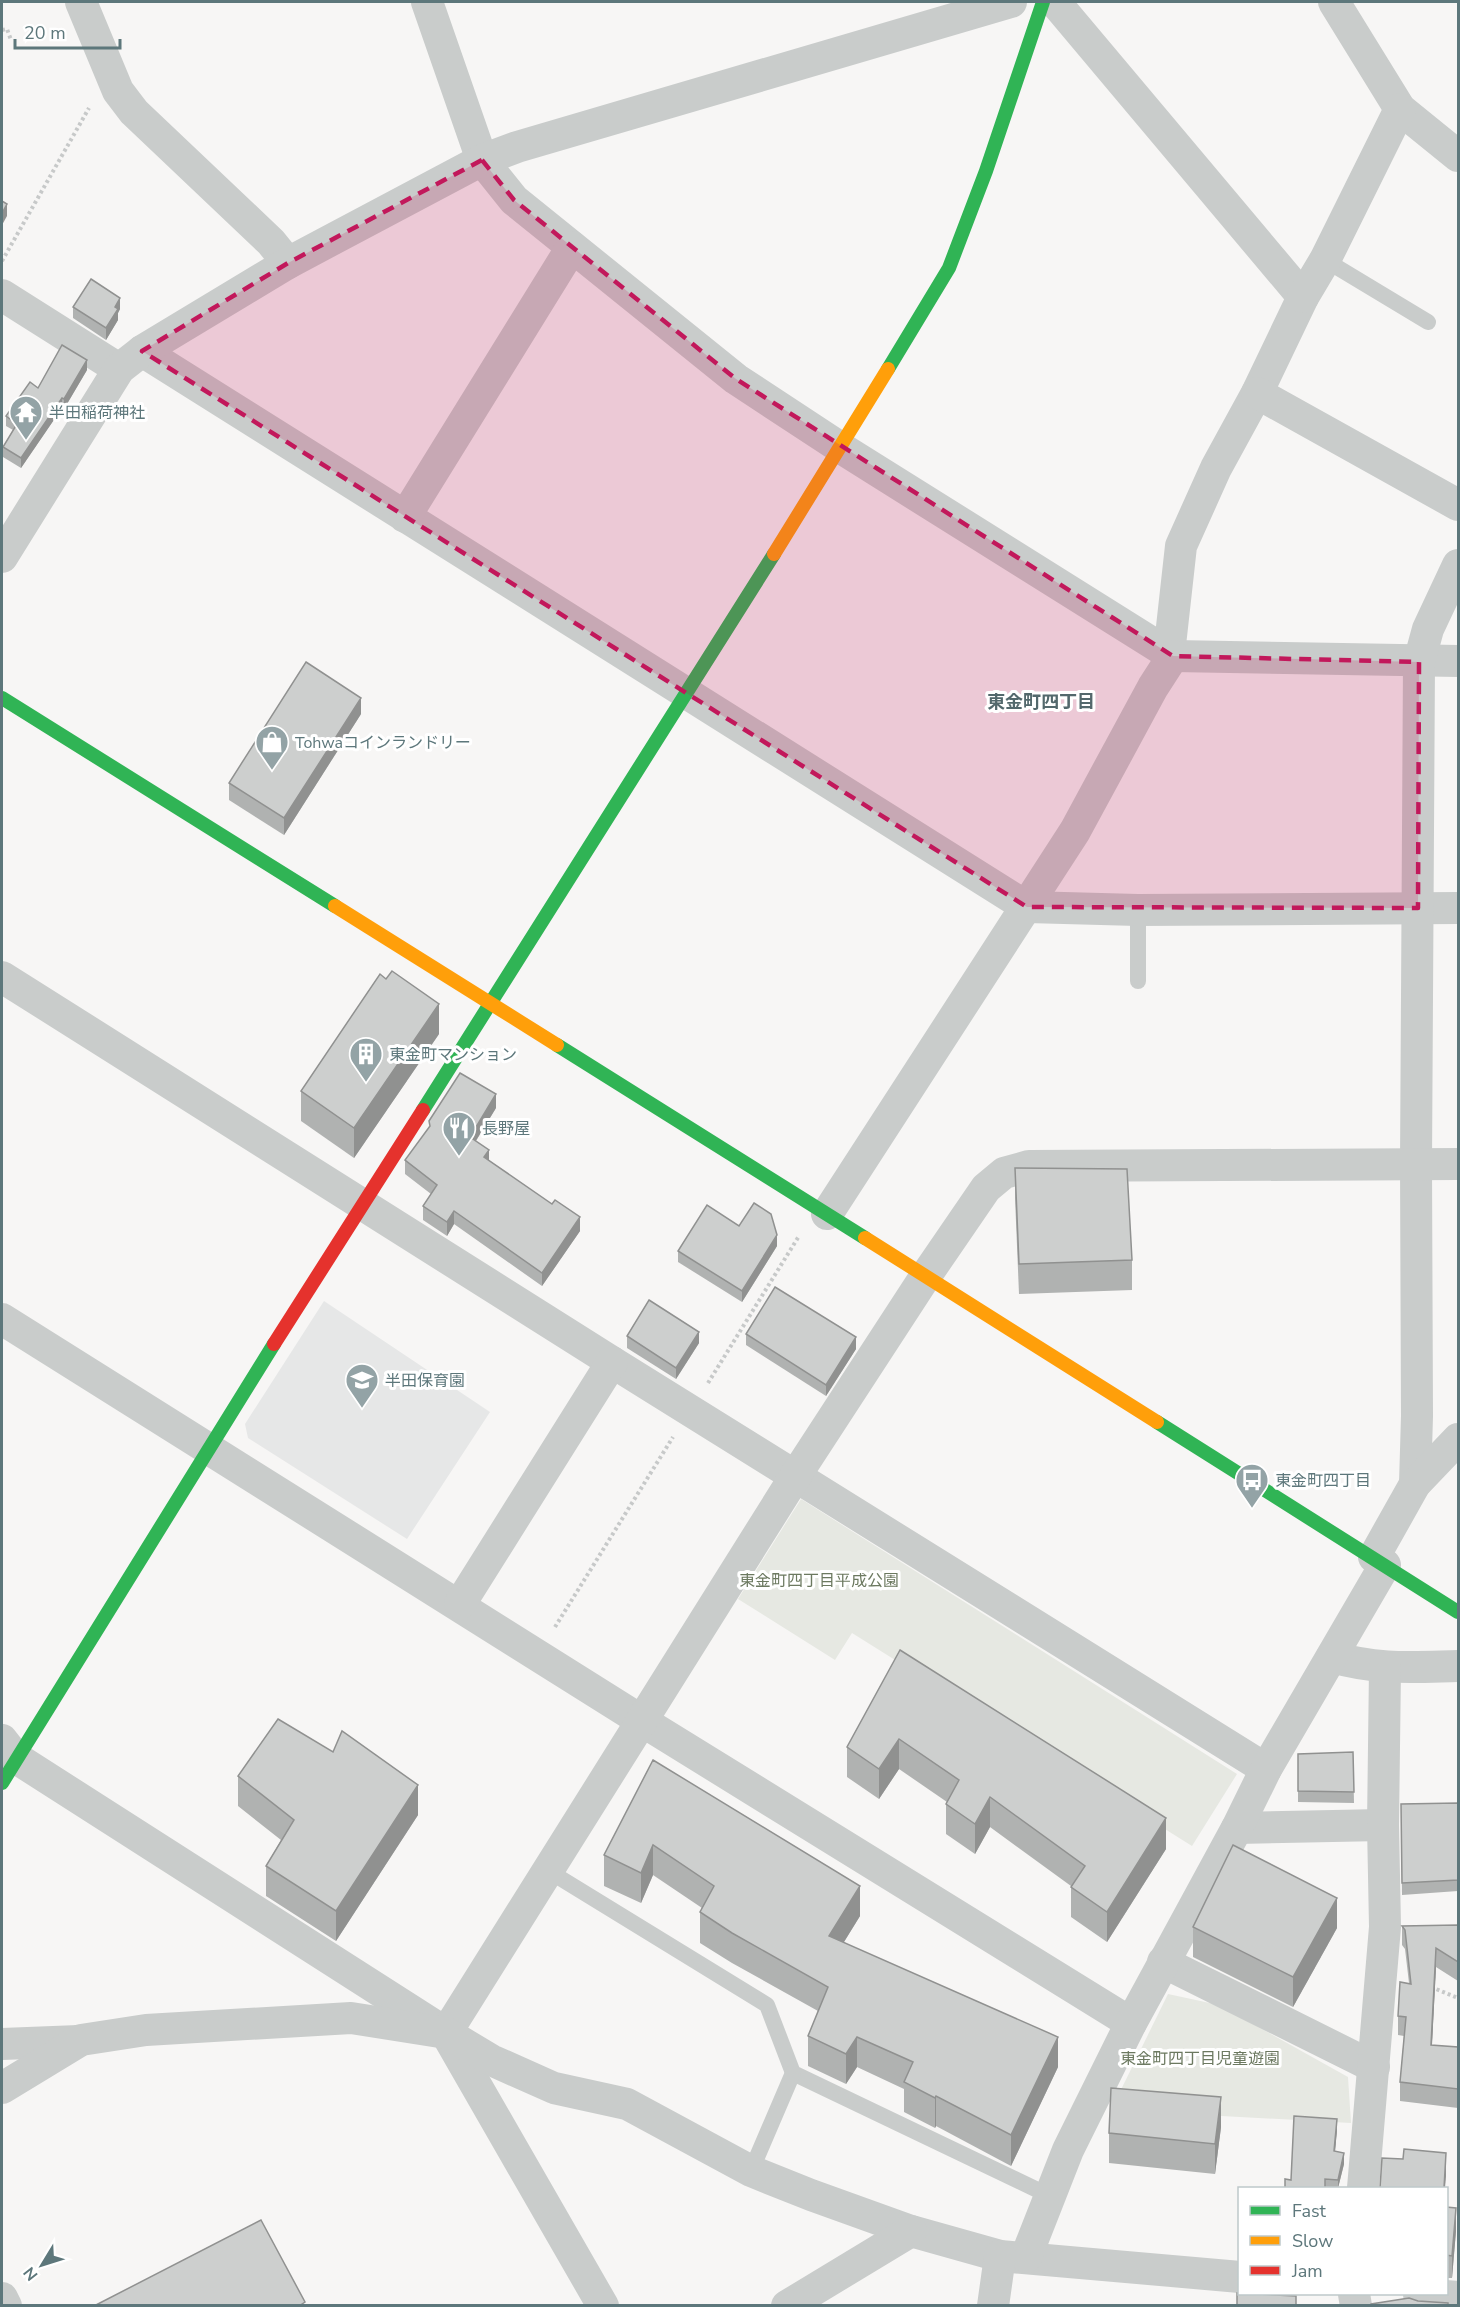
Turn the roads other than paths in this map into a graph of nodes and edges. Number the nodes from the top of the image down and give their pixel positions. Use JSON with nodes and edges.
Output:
{"nodes":[{"id":1,"x":81,"y":2,"type":"edge"},
{"id":2,"x":427,"y":2,"type":"edge"},
{"id":3,"x":1011,"y":2,"type":"edge"},
{"id":4,"x":1043,"y":2,"type":"edge"},
{"id":5,"x":1055,"y":2,"type":"edge"},
{"id":6,"x":1334,"y":2,"type":"edge"},
{"id":7,"x":1400,"y":109,"type":"junction"},
{"id":8,"x":1458,"y":156,"type":"edge"},
{"id":9,"x":482,"y":160,"type":"junction"},
{"id":10,"x":572,"y":247,"type":"junction"},
{"id":11,"x":1325,"y":260,"type":"junction"},
{"id":12,"x":288,"y":263,"type":"junction"},
{"id":13,"x":2,"y":295,"type":"edge"},
{"id":14,"x":1303,"y":297,"type":"junction"},
{"id":15,"x":1428,"y":322,"type":"dead end"},
{"id":16,"x":131,"y":360,"type":"junction"},
{"id":17,"x":1257,"y":393,"type":"junction"},
{"id":18,"x":841,"y":448,"type":"junction"},
{"id":19,"x":1458,"y":505,"type":"edge"},
{"id":20,"x":405,"y":517,"type":"junction"},
{"id":21,"x":2,"y":557,"type":"edge"},
{"id":22,"x":1458,"y":565,"type":"edge"},
{"id":23,"x":1171,"y":655,"type":"junction"},
{"id":24,"x":1458,"y":661,"type":"edge"},
{"id":25,"x":1419,"y":662,"type":"junction"},
{"id":26,"x":686,"y":694,"type":"junction"},
{"id":27,"x":2,"y":698,"type":"edge"},
{"id":28,"x":1026,"y":907,"type":"junction"},
{"id":29,"x":1418,"y":908,"type":"junction"},
{"id":30,"x":1458,"y":908,"type":"edge"},
{"id":31,"x":1138,"y":910,"type":"junction"},
{"id":32,"x":2,"y":977,"type":"edge"},
{"id":33,"x":1138,"y":981,"type":"dead end"},
{"id":34,"x":490,"y":1005,"type":"junction"},
{"id":35,"x":1416,"y":1164,"type":"junction"},
{"id":36,"x":1458,"y":1164,"type":"edge"},
{"id":37,"x":363,"y":1204,"type":"junction"},
{"id":38,"x":827,"y":1214,"type":"junction"},
{"id":39,"x":925,"y":1277,"type":"junction"},
{"id":40,"x":2,"y":1319,"type":"edge"},
{"id":41,"x":612,"y":1362,"type":"junction"},
{"id":42,"x":1458,"y":1439,"type":"edge"},
{"id":43,"x":208,"y":1448,"type":"junction"},
{"id":44,"x":796,"y":1475,"type":"junction"},
{"id":45,"x":1415,"y":1484,"type":"junction"},
{"id":46,"x":1379,"y":1561,"type":"junction"},
{"id":47,"x":460,"y":1604,"type":"junction"},
{"id":48,"x":1458,"y":1612,"type":"edge"},
{"id":49,"x":1332,"y":1657,"type":"junction"},
{"id":50,"x":1458,"y":1666,"type":"edge"},
{"id":51,"x":1384,"y":1668,"type":"junction"},
{"id":52,"x":642,"y":1721,"type":"junction"},
{"id":53,"x":6,"y":1760,"type":"edge"},
{"id":54,"x":1266,"y":1769,"type":"junction"},
{"id":55,"x":1383,"y":1826,"type":"junction"},
{"id":56,"x":1237,"y":1828,"type":"junction"},
{"id":57,"x":547,"y":1870,"type":"junction"},
{"id":58,"x":1385,"y":1927,"type":"junction"},
{"id":59,"x":1416,"y":1927,"type":"edge"},
{"id":60,"x":1163,"y":1962,"type":"junction"},
{"id":61,"x":1131,"y":2023,"type":"junction"},
{"id":62,"x":446,"y":2032,"type":"junction"},
{"id":63,"x":81,"y":2040,"type":"junction"},
{"id":64,"x":2,"y":2044,"type":"edge"},
{"id":65,"x":1374,"y":2067,"type":"junction"},
{"id":66,"x":793,"y":2073,"type":"junction"},
{"id":67,"x":2,"y":2088,"type":"edge"},
{"id":68,"x":751,"y":2171,"type":"junction"},
{"id":69,"x":1363,"y":2187,"type":"edge"},
{"id":70,"x":1050,"y":2196,"type":"junction"},
{"id":71,"x":911,"y":2231,"type":"junction"},
{"id":72,"x":1013,"y":2256,"type":"junction"},
{"id":73,"x":1238,"y":2277,"type":"edge"},
{"id":74,"x":1432,"y":2295,"type":"edge"},
{"id":75,"x":1458,"y":2297,"type":"edge"},
{"id":76,"x":2,"y":2298,"type":"edge"},
{"id":77,"x":6,"y":2306,"type":"edge"},
{"id":78,"x":603,"y":2306,"type":"edge"},
{"id":79,"x":787,"y":2306,"type":"edge"},
{"id":80,"x":993,"y":2306,"type":"edge"}],
"edges":[{"from":1,"to":12,"type":"street"},
{"from":2,"to":9,"type":"street"},
{"from":3,"to":9,"type":"street"},
{"from":4,"to":18,"type":"street"},
{"from":5,"to":14,"type":"street"},
{"from":6,"to":7,"type":"street"},
{"from":7,"to":8,"type":"street"},
{"from":7,"to":11,"type":"street"},
{"from":9,"to":10,"type":"street"},
{"from":9,"to":12,"type":"street"},
{"from":10,"to":18,"type":"street"},
{"from":10,"to":20,"type":"street"},
{"from":11,"to":14,"type":"street"},
{"from":11,"to":15,"type":"lane"},
{"from":12,"to":16,"type":"street"},
{"from":13,"to":16,"type":"street"},
{"from":14,"to":17,"type":"street"},
{"from":16,"to":20,"type":"street"},
{"from":16,"to":21,"type":"street"},
{"from":17,"to":19,"type":"street"},
{"from":17,"to":23,"type":"street"},
{"from":18,"to":23,"type":"street"},
{"from":18,"to":26,"type":"street"},
{"from":20,"to":26,"type":"street"},
{"from":22,"to":25,"type":"street"},
{"from":23,"to":25,"type":"street"},
{"from":23,"to":28,"type":"street"},
{"from":24,"to":25,"type":"street"},
{"from":25,"to":29,"type":"street"},
{"from":26,"to":28,"type":"street"},
{"from":26,"to":34,"type":"street"},
{"from":27,"to":34,"type":"street"},
{"from":28,"to":31,"type":"street"},
{"from":28,"to":38,"type":"street"},
{"from":29,"to":30,"type":"street"},
{"from":29,"to":31,"type":"street"},
{"from":29,"to":35,"type":"street"},
{"from":31,"to":33,"type":"lane"},
{"from":32,"to":37,"type":"street"},
{"from":34,"to":37,"type":"street"},
{"from":34,"to":38,"type":"street"},
{"from":35,"to":36,"type":"street"},
{"from":35,"to":39,"type":"street"},
{"from":35,"to":45,"type":"street"},
{"from":37,"to":41,"type":"street"},
{"from":37,"to":43,"type":"street"},
{"from":38,"to":39,"type":"street"},
{"from":39,"to":44,"type":"street"},
{"from":39,"to":46,"type":"street"},
{"from":40,"to":43,"type":"street"},
{"from":41,"to":44,"type":"street"},
{"from":41,"to":47,"type":"street"},
{"from":42,"to":45,"type":"street"},
{"from":43,"to":47,"type":"street"},
{"from":43,"to":53,"type":"street"},
{"from":44,"to":52,"type":"street"},
{"from":44,"to":54,"type":"street"},
{"from":45,"to":46,"type":"street"},
{"from":46,"to":48,"type":"street"},
{"from":46,"to":49,"type":"street"},
{"from":47,"to":52,"type":"street"},
{"from":49,"to":51,"type":"street"},
{"from":49,"to":54,"type":"street"},
{"from":50,"to":51,"type":"street"},
{"from":51,"to":55,"type":"street"},
{"from":52,"to":57,"type":"street"},
{"from":52,"to":61,"type":"street"},
{"from":53,"to":62,"type":"street"},
{"from":54,"to":56,"type":"street"},
{"from":55,"to":56,"type":"street"},
{"from":55,"to":58,"type":"street"},
{"from":56,"to":60,"type":"street"},
{"from":57,"to":62,"type":"street"},
{"from":57,"to":66,"type":"lane"},
{"from":58,"to":59,"type":"street"},
{"from":58,"to":65,"type":"street"},
{"from":60,"to":61,"type":"street"},
{"from":60,"to":65,"type":"street"},
{"from":61,"to":70,"type":"street"},
{"from":62,"to":63,"type":"street"},
{"from":62,"to":68,"type":"street"},
{"from":62,"to":78,"type":"street"},
{"from":63,"to":64,"type":"street"},
{"from":63,"to":67,"type":"street"},
{"from":65,"to":69,"type":"street"},
{"from":66,"to":68,"type":"lane"},
{"from":66,"to":70,"type":"lane"},
{"from":68,"to":71,"type":"street"},
{"from":70,"to":72,"type":"street"},
{"from":71,"to":72,"type":"street"},
{"from":71,"to":79,"type":"street"},
{"from":72,"to":73,"type":"street"},
{"from":72,"to":80,"type":"street"},
{"from":74,"to":75,"type":"street"},
{"from":76,"to":77,"type":"street"}]}
